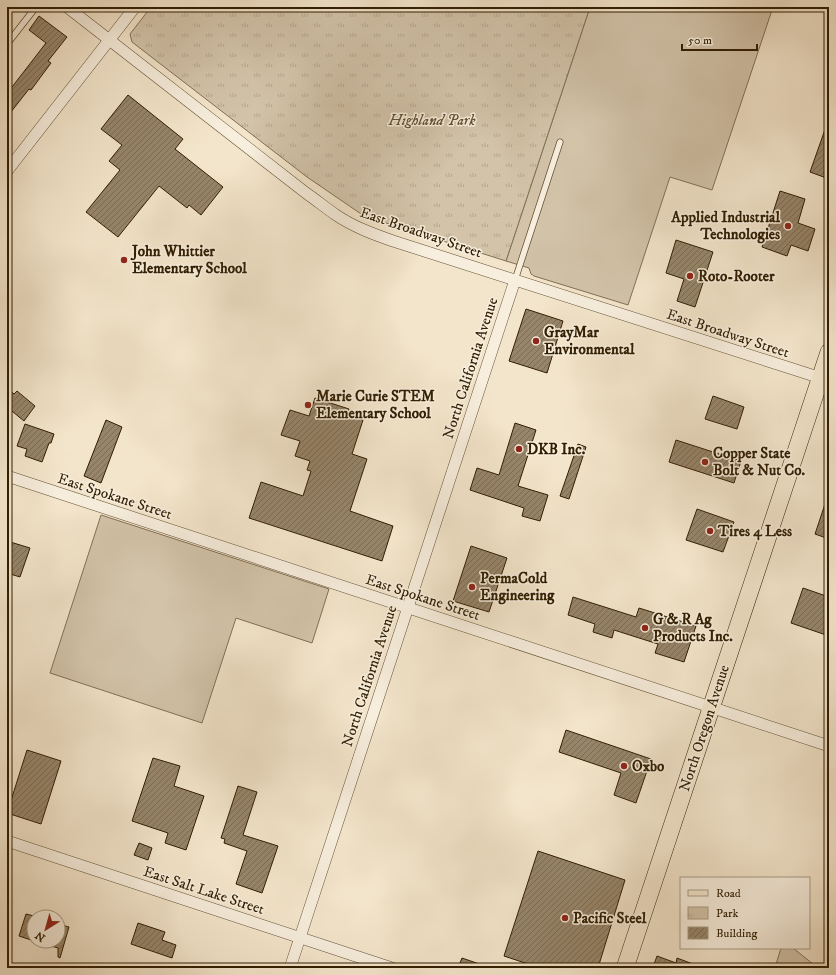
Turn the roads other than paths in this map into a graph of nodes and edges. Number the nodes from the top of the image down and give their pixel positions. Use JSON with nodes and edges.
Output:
{"nodes":[{"id":1,"x":36,"y":7,"type":"edge"},
{"id":2,"x":67,"y":7,"type":"edge"},
{"id":3,"x":135,"y":7,"type":"edge"},
{"id":4,"x":109,"y":40,"type":"junction"},
{"id":5,"x":7,"y":44,"type":"edge"},
{"id":6,"x":560,"y":142,"type":"dead end"},
{"id":7,"x":7,"y":171,"type":"edge"},
{"id":8,"x":515,"y":280,"type":"junction"},
{"id":9,"x":829,"y":352,"type":"edge"},
{"id":10,"x":825,"y":379,"type":"edge"},
{"id":11,"x":7,"y":476,"type":"edge"},
{"id":12,"x":408,"y":608,"type":"junction"},
{"id":13,"x":711,"y":707,"type":"junction"},
{"id":14,"x":829,"y":746,"type":"edge"},
{"id":15,"x":7,"y":841,"type":"edge"},
{"id":16,"x":300,"y":937,"type":"junction"},
{"id":17,"x":290,"y":968,"type":"edge"},
{"id":18,"x":392,"y":968,"type":"edge"},
{"id":19,"x":626,"y":968,"type":"edge"}],
"edges":[{"from":1,"to":5,"type":"lane"},
{"from":2,"to":4,"type":"street","name":"East Broadway Street"},
{"from":3,"to":4,"type":"street"},
{"from":4,"to":7,"type":"street"},
{"from":4,"to":8,"type":"street","name":"East Broadway Street"},
{"from":6,"to":8,"type":"lane"},
{"from":8,"to":10,"type":"street","name":"East Broadway Street"},
{"from":8,"to":12,"type":"street","name":"North California Avenue"},
{"from":9,"to":10,"type":"main road","name":"North Oregon Avenue"},
{"from":10,"to":13,"type":"main road","name":"North Oregon Avenue"},
{"from":11,"to":12,"type":"street","name":"East Spokane Street"},
{"from":12,"to":13,"type":"street","name":"East Spokane Street"},
{"from":12,"to":16,"type":"street","name":"North California Avenue"},
{"from":13,"to":14,"type":"street","name":"East Spokane Street"},
{"from":13,"to":19,"type":"main road","name":"North Oregon Avenue"},
{"from":15,"to":16,"type":"street","name":"East Salt Lake Street"},
{"from":16,"to":17,"type":"street","name":"North California Avenue"},
{"from":16,"to":18,"type":"street","name":"East Salt Lake Street"}]}
